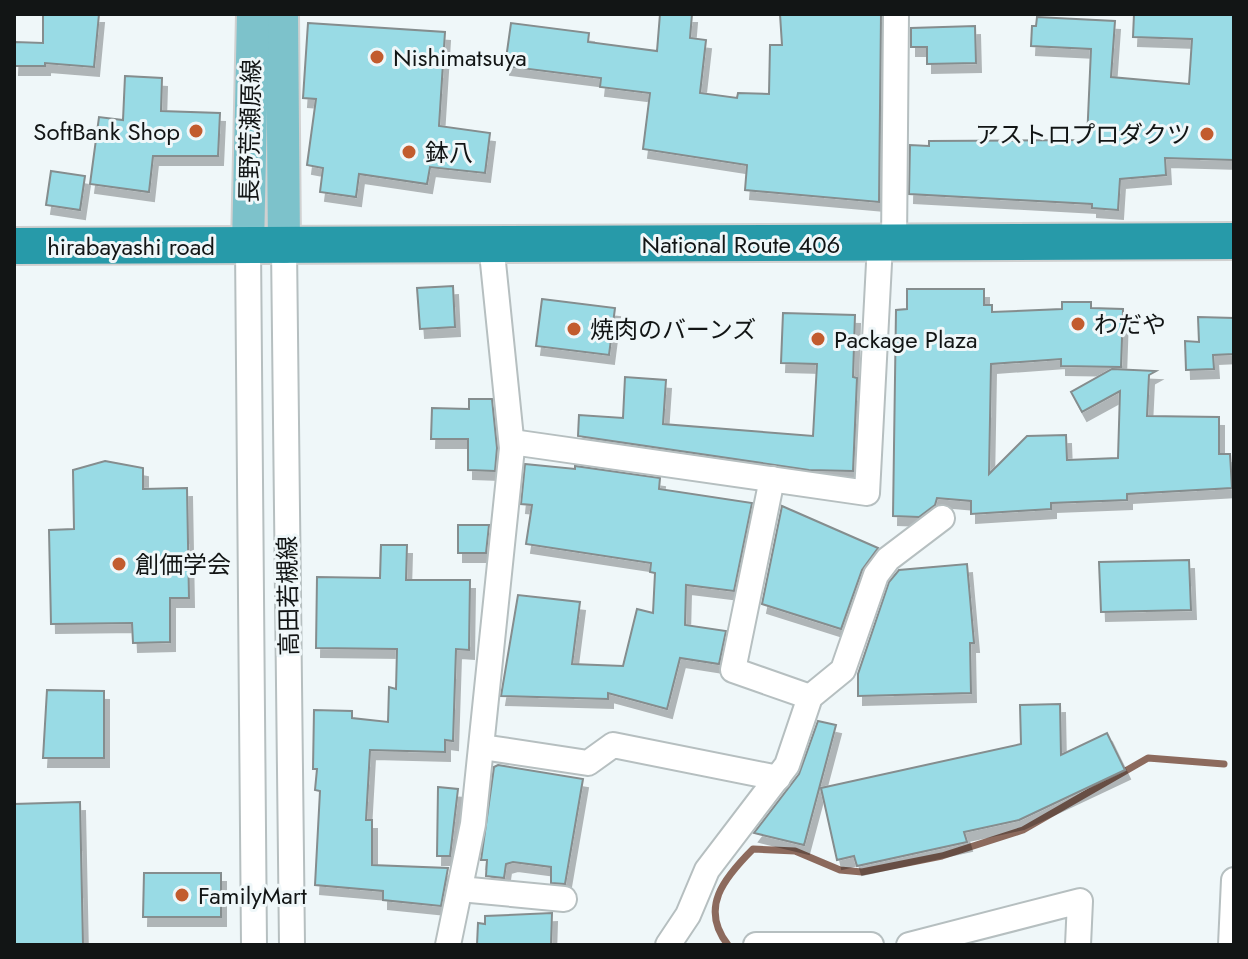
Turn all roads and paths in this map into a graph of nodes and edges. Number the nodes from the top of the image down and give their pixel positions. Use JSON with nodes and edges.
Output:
{"nodes":[{"id":1,"x":253,"y":14,"type":"edge"},
{"id":2,"x":282,"y":14,"type":"edge"},
{"id":3,"x":896,"y":14,"type":"edge"},
{"id":4,"x":1234,"y":241,"type":"edge"},
{"id":5,"x":491,"y":243,"type":"junction"},
{"id":6,"x":887,"y":244,"type":"junction"},
{"id":7,"x":14,"y":246,"type":"edge"},
{"id":8,"x":248,"y":247,"type":"junction"},
{"id":9,"x":284,"y":247,"type":"junction"},
{"id":10,"x":512,"y":442,"type":"junction"},
{"id":11,"x":772,"y":479,"type":"junction"},
{"id":12,"x":942,"y":518,"type":"dead end"},
{"id":13,"x":810,"y":697,"type":"junction"},
{"id":14,"x":482,"y":747,"type":"junction"},
{"id":15,"x":778,"y":778,"type":"junction"},
{"id":16,"x":1234,"y":880,"type":"edge"},
{"id":17,"x":460,"y":889,"type":"junction"},
{"id":18,"x":564,"y":899,"type":"dead end"},
{"id":19,"x":254,"y":945,"type":"edge"},
{"id":20,"x":292,"y":945,"type":"edge"},
{"id":21,"x":448,"y":945,"type":"edge"},
{"id":22,"x":668,"y":945,"type":"edge"},
{"id":23,"x":756,"y":945,"type":"edge"},
{"id":24,"x":871,"y":945,"type":"edge"},
{"id":25,"x":909,"y":945,"type":"edge"},
{"id":26,"x":1078,"y":945,"type":"edge"},
{"id":27,"x":1231,"y":945,"type":"edge"}],
"edges":[{"from":1,"to":8,"type":"main road","name":"長野荒瀬原線"},
{"from":2,"to":9,"type":"main road","name":"長野荒瀬原線"},
{"from":3,"to":6,"type":"street"},
{"from":4,"to":6,"type":"highway","name":"National Route 406"},
{"from":5,"to":6,"type":"highway","name":"National Route 406"},
{"from":5,"to":9,"type":"highway","name":"National Route 406"},
{"from":5,"to":10,"type":"street"},
{"from":6,"to":11,"type":"street"},
{"from":7,"to":8,"type":"highway","name":"hirabayashi road"},
{"from":8,"to":9,"type":"highway","name":"National Route 406"},
{"from":8,"to":19,"type":"street","name":"高田若槻線"},
{"from":9,"to":20,"type":"street","name":"高田若槻線"},
{"from":10,"to":11,"type":"street"},
{"from":10,"to":14,"type":"street"},
{"from":11,"to":13,"type":"street"},
{"from":12,"to":13,"type":"street"},
{"from":13,"to":15,"type":"street"},
{"from":14,"to":15,"type":"street"},
{"from":14,"to":17,"type":"street"},
{"from":15,"to":22,"type":"street"},
{"from":16,"to":27,"type":"street"},
{"from":17,"to":18,"type":"street"},
{"from":17,"to":21,"type":"street"},
{"from":23,"to":24,"type":"street"},
{"from":25,"to":26,"type":"street"}]}
